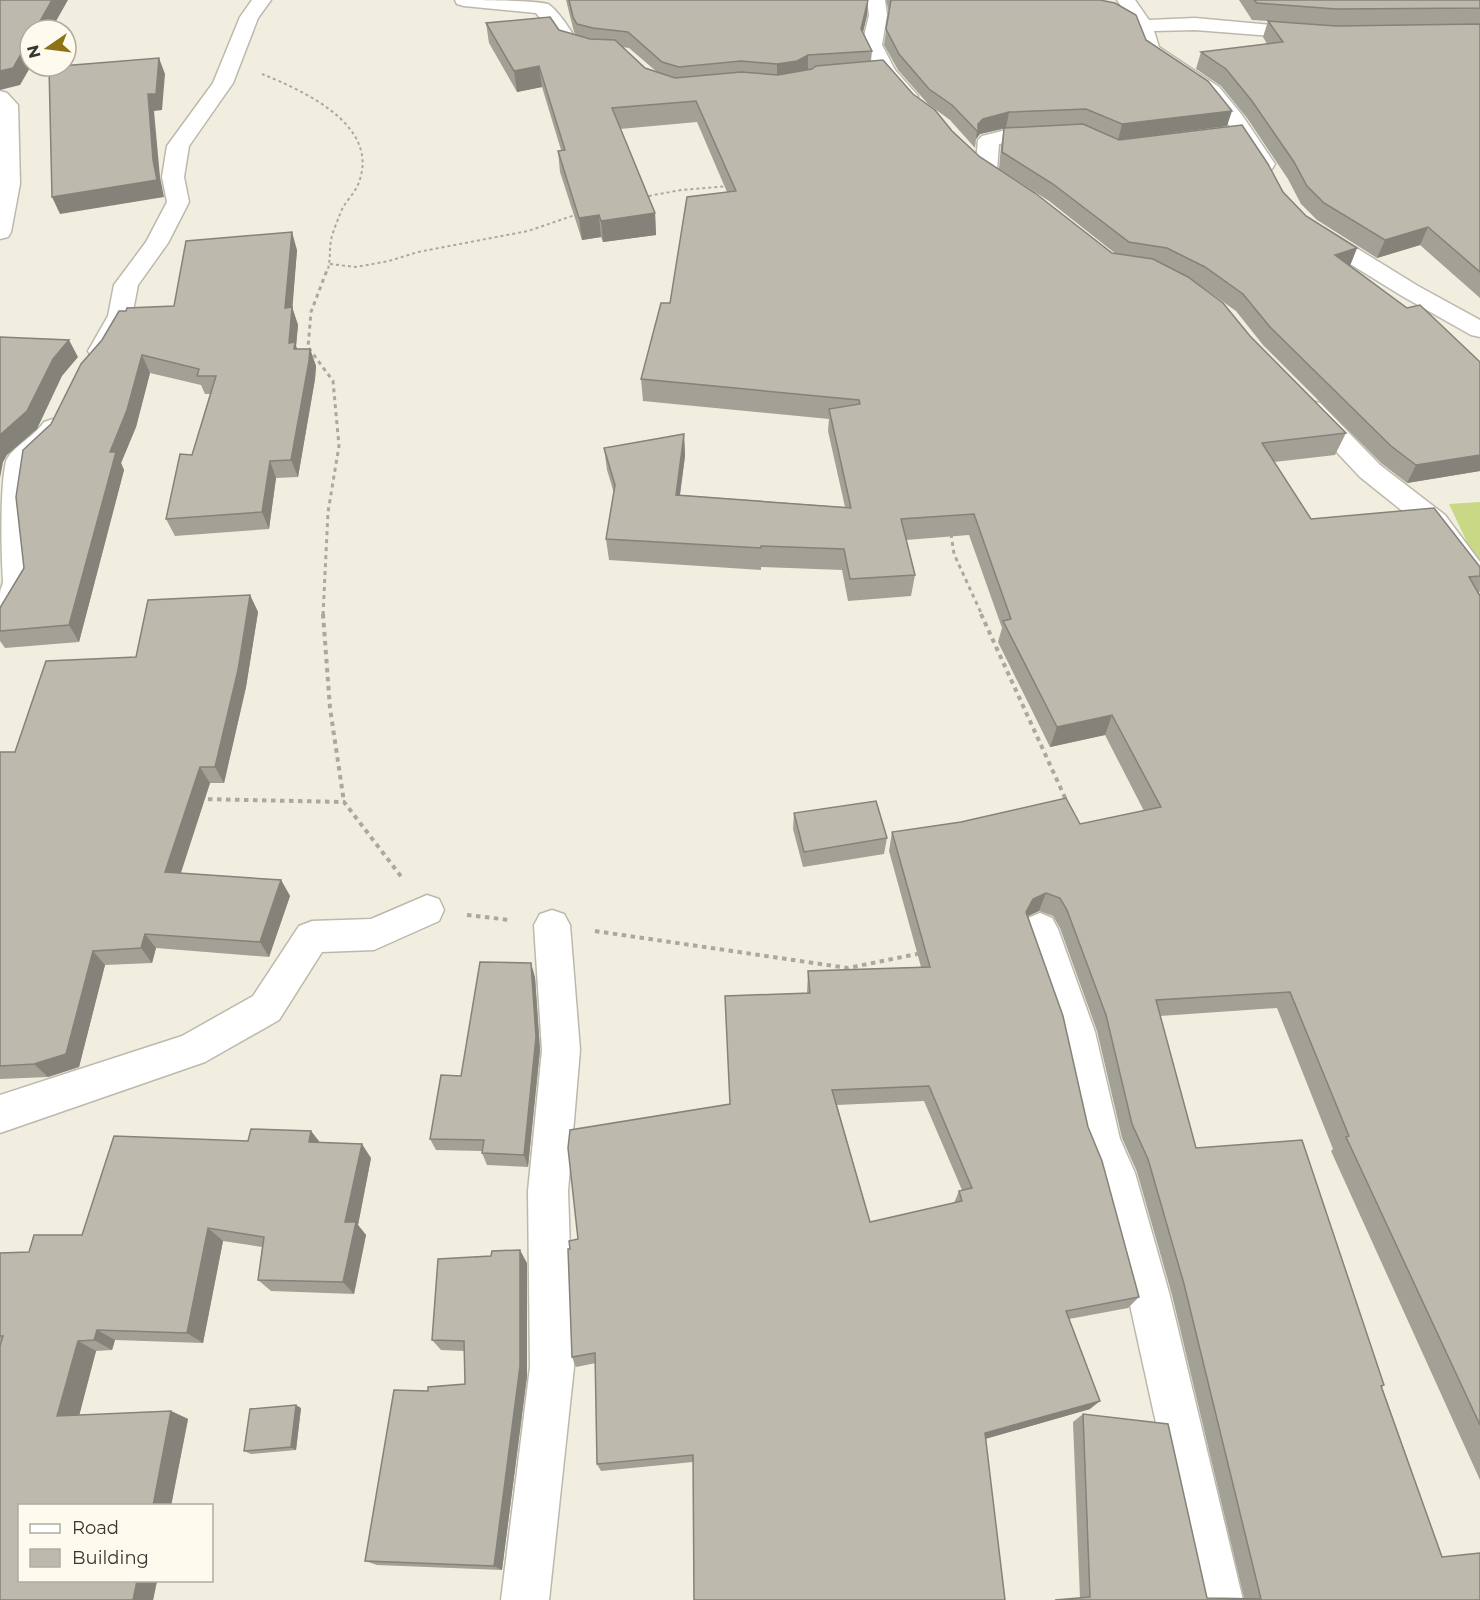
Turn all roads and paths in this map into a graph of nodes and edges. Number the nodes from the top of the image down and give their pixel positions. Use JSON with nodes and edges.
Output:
{"nodes":[{"id":1,"x":262,"y":0,"type":"edge"},
{"id":2,"x":464,"y":0,"type":"edge"},
{"id":3,"x":876,"y":0,"type":"edge"},
{"id":4,"x":1060,"y":0,"type":"edge"},
{"id":5,"x":1126,"y":0,"type":"edge"},
{"id":6,"x":1143,"y":26,"type":"junction"},
{"id":7,"x":1330,"y":34,"type":"edge"},
{"id":8,"x":612,"y":53,"type":"edge"},
{"id":9,"x":228,"y":69,"type":"junction"},
{"id":10,"x":0,"y":97,"type":"edge"},
{"id":11,"x":920,"y":110,"type":"edge"},
{"id":12,"x":1244,"y":133,"type":"junction"},
{"id":13,"x":1072,"y":134,"type":"edge"},
{"id":14,"x":1221,"y":136,"type":"edge"},
{"id":15,"x":965,"y":154,"type":"edge"},
{"id":16,"x":986,"y":172,"type":"junction"},
{"id":17,"x":1275,"y":180,"type":"edge"},
{"id":18,"x":737,"y":185,"type":"edge"},
{"id":19,"x":640,"y":198,"type":"edge"},
{"id":20,"x":1031,"y":202,"type":"edge"},
{"id":21,"x":583,"y":213,"type":"edge"},
{"id":22,"x":1302,"y":221,"type":"edge"},
{"id":23,"x":0,"y":232,"type":"edge"},
{"id":24,"x":330,"y":264,"type":"junction"},
{"id":25,"x":1480,"y":330,"type":"edge"},
{"id":26,"x":84,"y":369,"type":"edge"},
{"id":27,"x":1292,"y":390,"type":"edge"},
{"id":28,"x":63,"y":406,"type":"edge"},
{"id":29,"x":950,"y":530,"type":"edge"},
{"id":30,"x":1480,"y":583,"type":"edge"},
{"id":31,"x":0,"y":615,"type":"edge"},
{"id":32,"x":344,"y":802,"type":"dead end"},
{"id":33,"x":1068,"y":804,"type":"edge"},
{"id":34,"x":427,"y":910,"type":"dead end"},
{"id":35,"x":552,"y":925,"type":"dead end"},
{"id":36,"x":1040,"y":929,"type":"dead end"},
{"id":37,"x":0,"y":1114,"type":"edge"},
{"id":38,"x":525,"y":1600,"type":"edge"},
{"id":39,"x":1219,"y":1600,"type":"edge"}],
"edges":[{"from":1,"to":9,"type":"street"},
{"from":2,"to":8,"type":"street"},
{"from":3,"to":11,"type":"street"},
{"from":4,"to":6,"type":"street"},
{"from":5,"to":6,"type":"street"},
{"from":6,"to":7,"type":"street"},
{"from":6,"to":12,"type":"street"},
{"from":9,"to":24,"type":"path"},
{"from":9,"to":26,"type":"street"},
{"from":10,"to":23,"type":"street"},
{"from":12,"to":14,"type":"street"},
{"from":12,"to":17,"type":"street"},
{"from":13,"to":16,"type":"street"},
{"from":15,"to":16,"type":"street"},
{"from":16,"to":20,"type":"street"},
{"from":18,"to":19,"type":"path"},
{"from":21,"to":24,"type":"path"},
{"from":22,"to":25,"type":"street"},
{"from":24,"to":32,"type":"path"},
{"from":27,"to":30,"type":"street"},
{"from":28,"to":31,"type":"street"},
{"from":29,"to":33,"type":"path"},
{"from":34,"to":37,"type":"street"},
{"from":35,"to":38,"type":"street"},
{"from":36,"to":39,"type":"street"}]}
